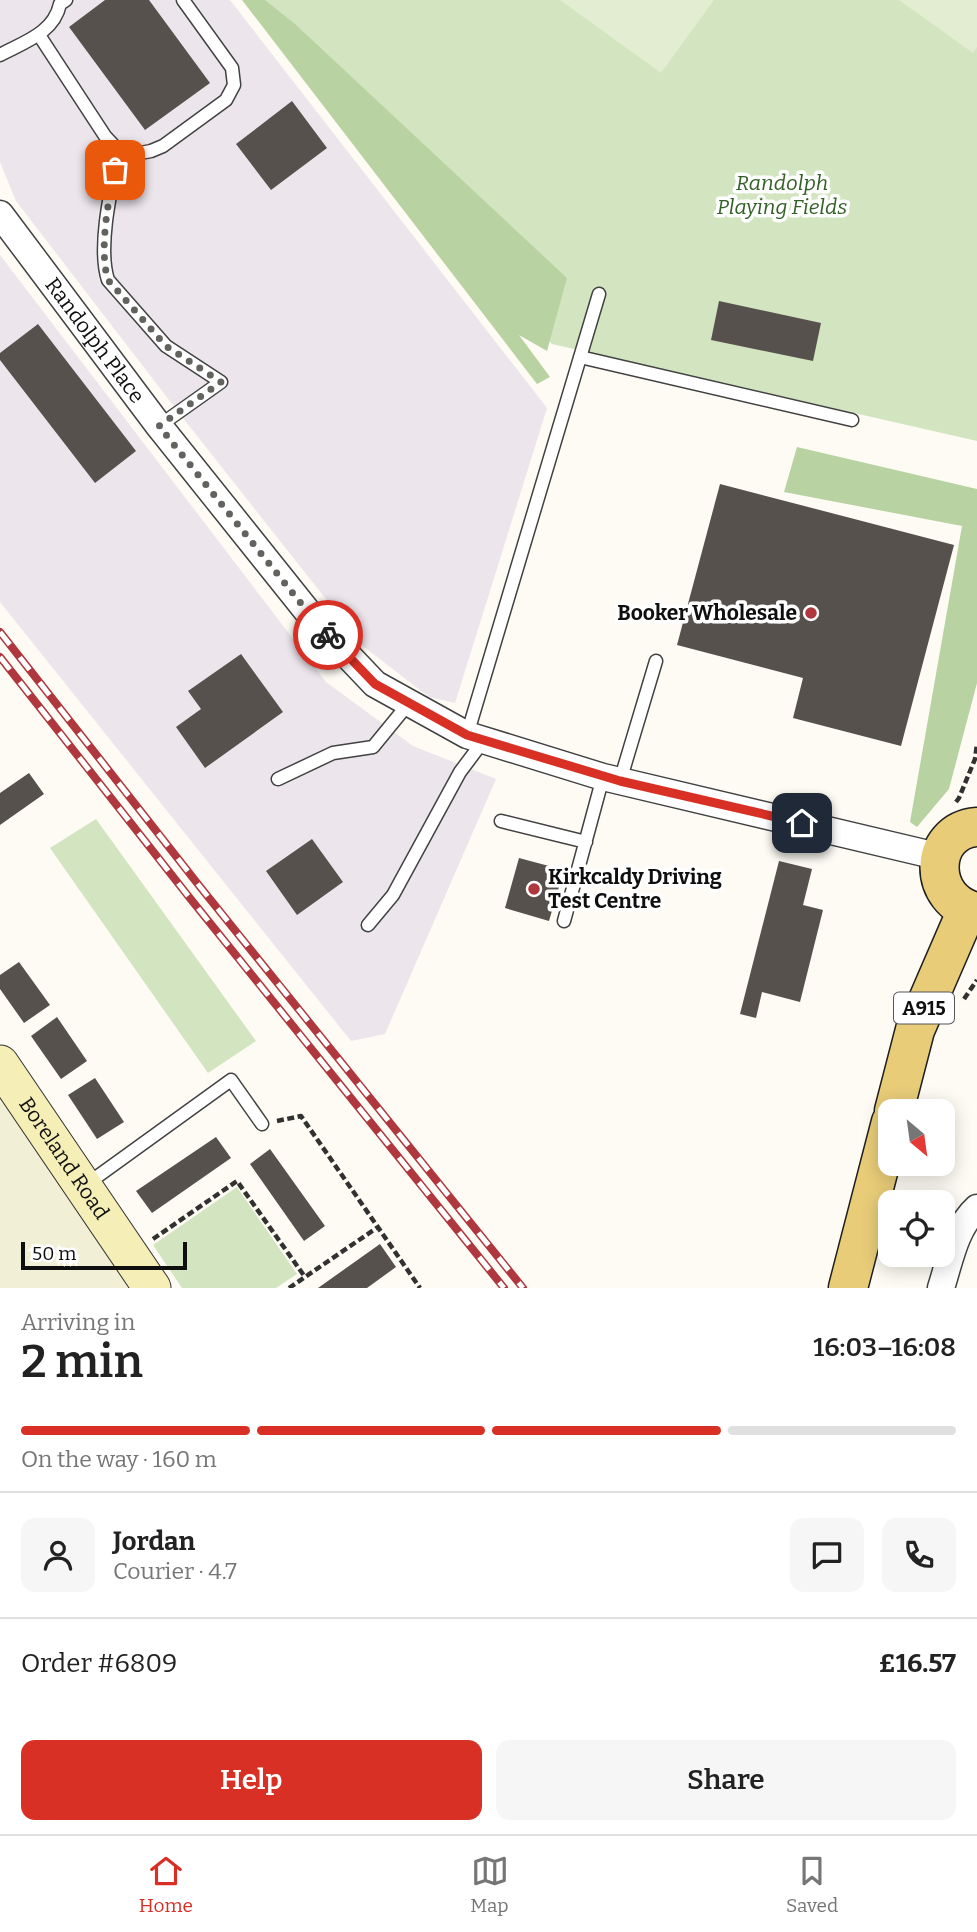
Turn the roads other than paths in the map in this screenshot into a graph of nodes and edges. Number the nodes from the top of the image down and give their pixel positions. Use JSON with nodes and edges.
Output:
{"nodes":[{"id":1,"x":66,"y":0,"type":"edge"},
{"id":2,"x":183,"y":0,"type":"edge"},
{"id":3,"x":39,"y":35,"type":"junction"},
{"id":4,"x":0,"y":55,"type":"edge"},
{"id":5,"x":119,"y":151,"type":"junction"},
{"id":6,"x":0,"y":214,"type":"edge"},
{"id":7,"x":599,"y":294,"type":"dead end"},
{"id":8,"x":580,"y":357,"type":"junction"},
{"id":9,"x":852,"y":420,"type":"dead end"},
{"id":10,"x":159,"y":426,"type":"junction"},
{"id":11,"x":656,"y":661,"type":"dead end"},
{"id":12,"x":409,"y":703,"type":"junction"},
{"id":13,"x":475,"y":738,"type":"junction"},
{"id":14,"x":278,"y":779,"type":"dead end"},
{"id":15,"x":612,"y":779,"type":"junction"},
{"id":16,"x":964,"y":817,"type":"edge"},
{"id":17,"x":501,"y":821,"type":"dead end"},
{"id":18,"x":586,"y":842,"type":"junction"},
{"id":19,"x":941,"y":857,"type":"junction"},
{"id":20,"x":972,"y":911,"type":"edge"},
{"id":21,"x":564,"y":921,"type":"dead end"},
{"id":22,"x":368,"y":925,"type":"dead end"},
{"id":23,"x":0,"y":1064,"type":"edge"},
{"id":24,"x":897,"y":1099,"type":"edge"},
{"id":25,"x":262,"y":1124,"type":"road end"},
{"id":26,"x":878,"y":1172,"type":"edge"},
{"id":27,"x":83,"y":1186,"type":"junction"},
{"id":28,"x":977,"y":1208,"type":"edge"},
{"id":29,"x":152,"y":1288,"type":"edge"},
{"id":30,"x":848,"y":1288,"type":"edge"},
{"id":31,"x":941,"y":1288,"type":"edge"}],
"edges":[{"from":1,"to":3,"type":"lane"},
{"from":2,"to":5,"type":"lane"},
{"from":3,"to":4,"type":"lane"},
{"from":3,"to":5,"type":"lane"},
{"from":5,"to":10,"type":"lane"},
{"from":6,"to":10,"type":"street","name":"Randolph Place"},
{"from":7,"to":8,"type":"lane"},
{"from":8,"to":9,"type":"lane"},
{"from":8,"to":13,"type":"lane"},
{"from":10,"to":12,"type":"street","name":"Randolph Place"},
{"from":11,"to":15,"type":"lane"},
{"from":12,"to":13,"type":"street","name":"Randolph Place"},
{"from":12,"to":14,"type":"lane"},
{"from":13,"to":15,"type":"street","name":"Randolph Place"},
{"from":13,"to":22,"type":"lane"},
{"from":15,"to":18,"type":"lane"},
{"from":15,"to":19,"type":"street","name":"Randolph Place"},
{"from":16,"to":19,"type":"main road"},
{"from":17,"to":18,"type":"lane"},
{"from":18,"to":21,"type":"lane"},
{"from":19,"to":20,"type":"main road","number":"A915"},
{"from":20,"to":24,"type":"main road","number":"A915"},
{"from":23,"to":27,"type":"main road","name":"Boreland Road"},
{"from":25,"to":27,"type":"lane"},
{"from":26,"to":30,"type":"main road"},
{"from":27,"to":29,"type":"main road","name":"Boreland Road"},
{"from":28,"to":31,"type":"street"}]}
